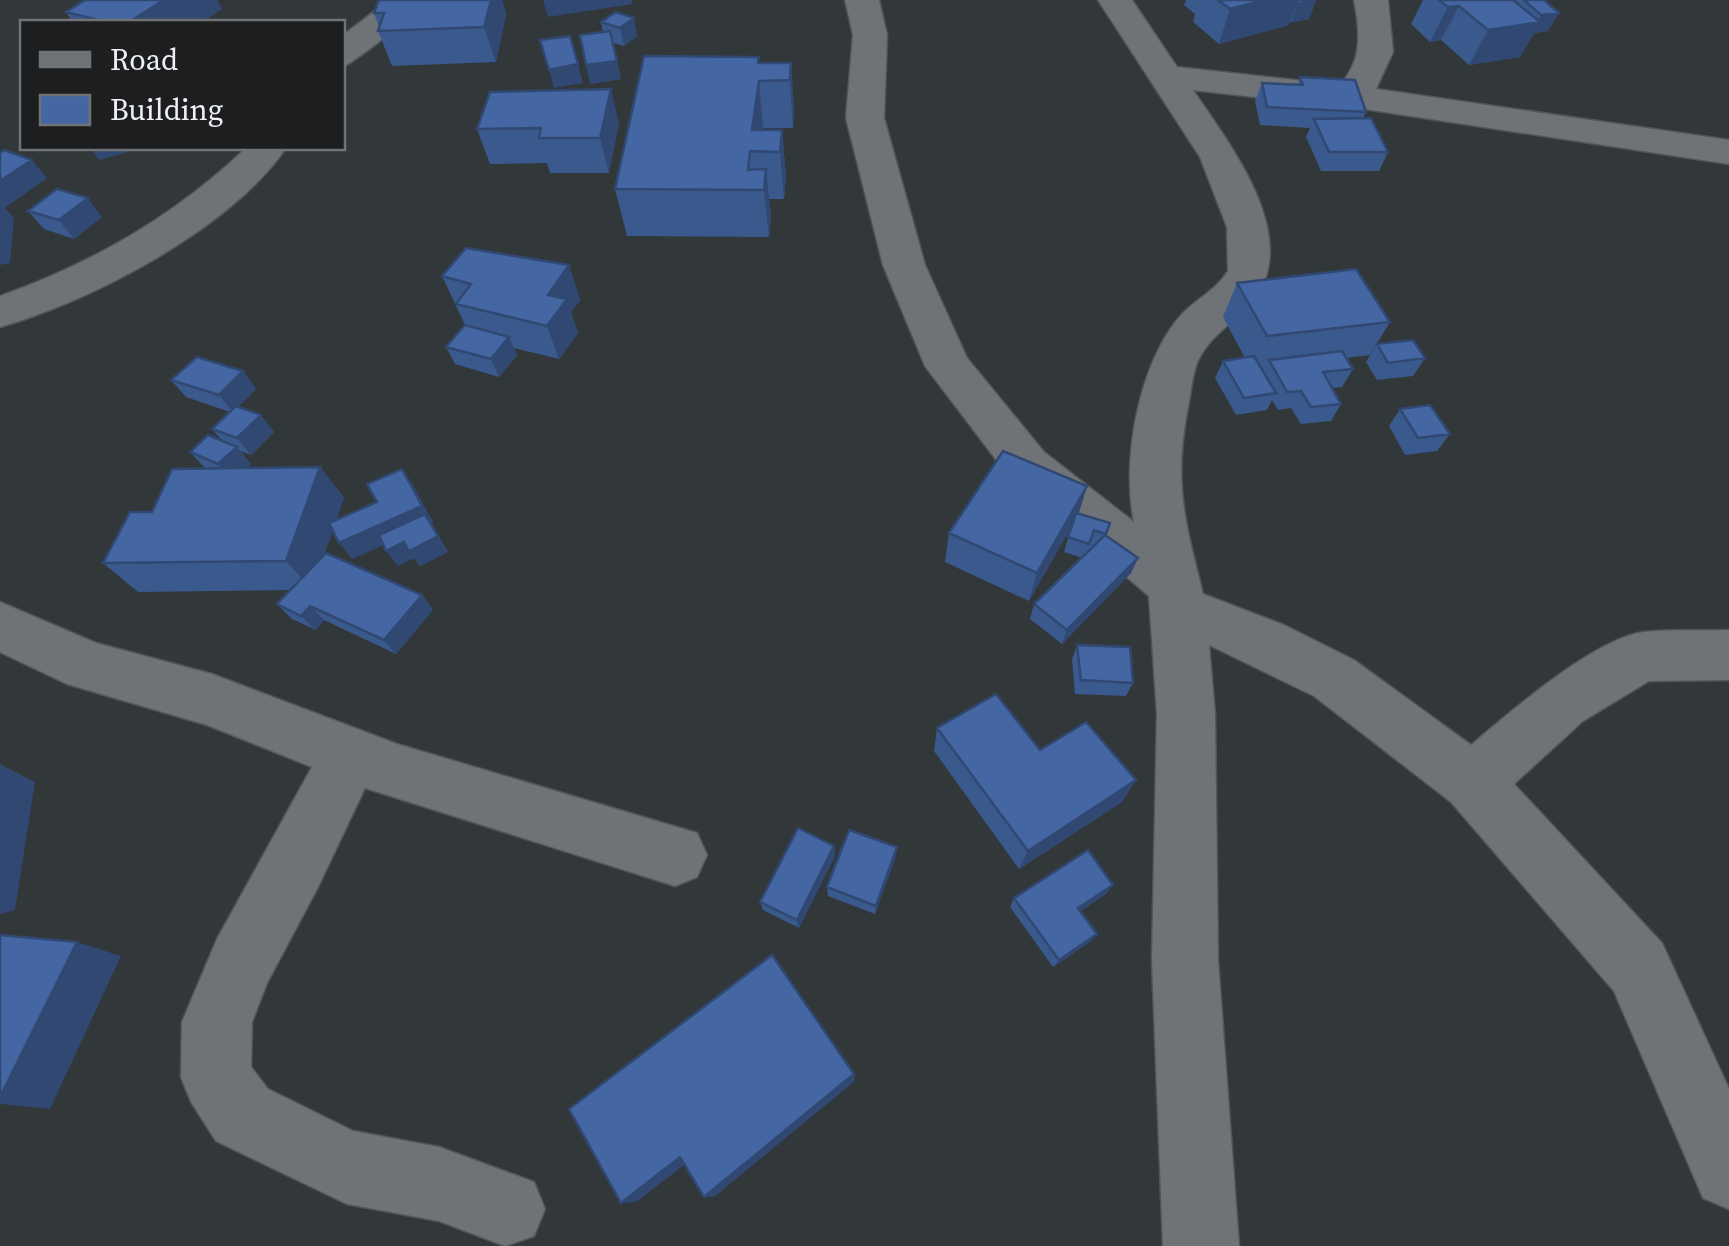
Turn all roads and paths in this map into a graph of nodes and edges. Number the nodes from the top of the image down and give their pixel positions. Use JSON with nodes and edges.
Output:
{"nodes":[{"id":1,"x":411,"y":0,"type":"edge"},
{"id":2,"x":862,"y":0,"type":"edge"},
{"id":3,"x":1115,"y":0,"type":"edge"},
{"id":4,"x":1370,"y":0,"type":"edge"},
{"id":5,"x":345,"y":54,"type":"edge"},
{"id":6,"x":1164,"y":76,"type":"junction"},
{"id":7,"x":1350,"y":96,"type":"junction"},
{"id":8,"x":265,"y":150,"type":"edge"},
{"id":9,"x":1729,"y":152,"type":"edge"},
{"id":10,"x":0,"y":312,"type":"edge"},
{"id":11,"x":1175,"y":596,"type":"junction"},
{"id":12,"x":0,"y":626,"type":"edge"},
{"id":13,"x":1729,"y":655,"type":"edge"},
{"id":14,"x":350,"y":754,"type":"junction"},
{"id":15,"x":1472,"y":782,"type":"junction"},
{"id":16,"x":675,"y":855,"type":"dead end"},
{"id":17,"x":1729,"y":1172,"type":"edge"},
{"id":18,"x":507,"y":1208,"type":"dead end"},
{"id":19,"x":1202,"y":1246,"type":"edge"}],
"edges":[{"from":1,"to":5,"type":"street"},
{"from":2,"to":11,"type":"street"},
{"from":3,"to":6,"type":"street"},
{"from":4,"to":7,"type":"street"},
{"from":6,"to":7,"type":"street"},
{"from":6,"to":11,"type":"street"},
{"from":7,"to":9,"type":"street"},
{"from":8,"to":10,"type":"street"},
{"from":11,"to":15,"type":"street"},
{"from":11,"to":19,"type":"street"},
{"from":12,"to":14,"type":"street"},
{"from":13,"to":15,"type":"street"},
{"from":14,"to":16,"type":"street"},
{"from":14,"to":18,"type":"street"},
{"from":15,"to":17,"type":"street"}]}
